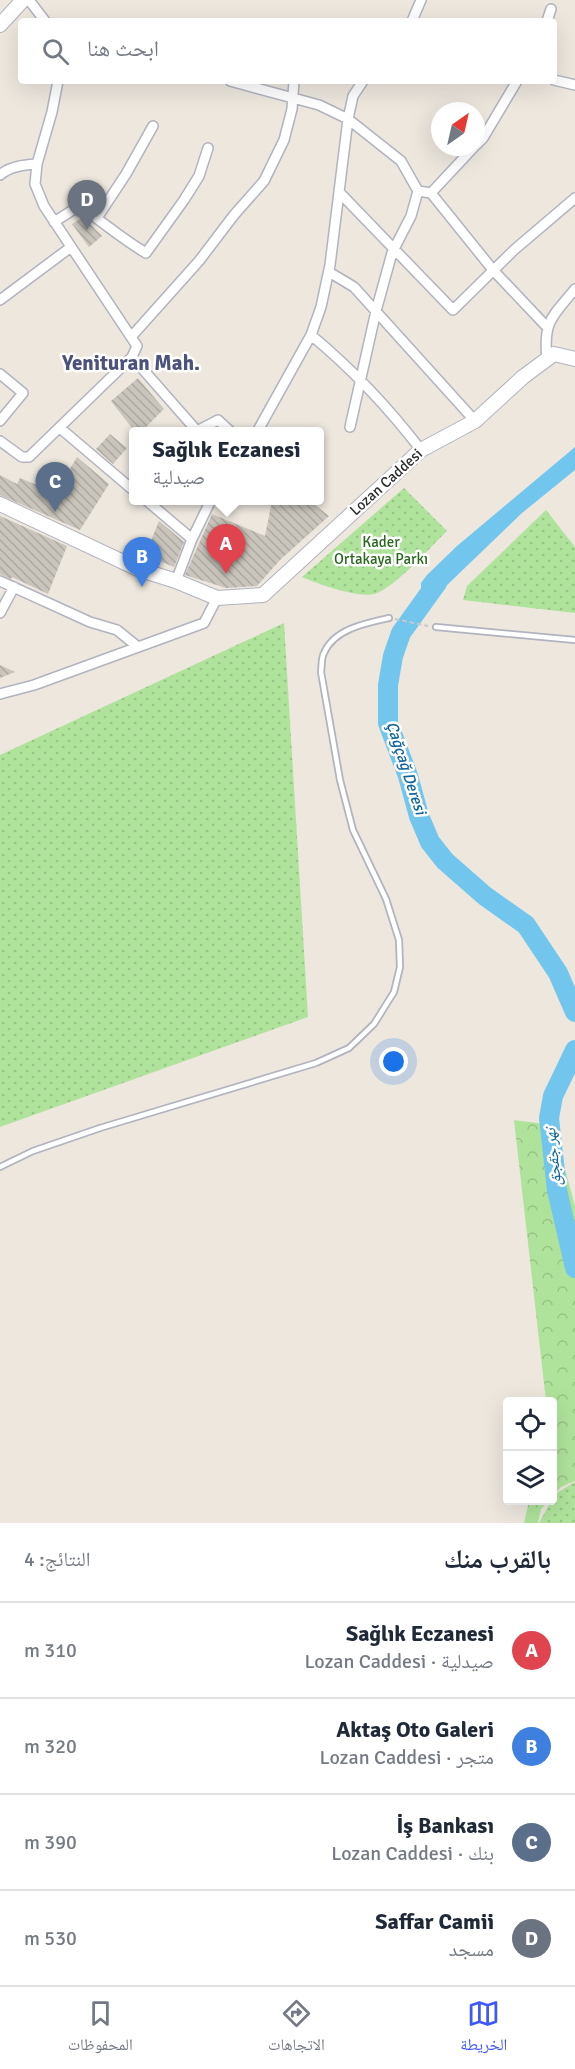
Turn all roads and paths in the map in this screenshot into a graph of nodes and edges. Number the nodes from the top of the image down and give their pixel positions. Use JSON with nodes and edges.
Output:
{"nodes":[{"id":1,"x":23,"y":0,"type":"edge"},
{"id":2,"x":29,"y":0,"type":"edge"},
{"id":3,"x":421,"y":0,"type":"edge"},
{"id":4,"x":551,"y":9,"type":"dead end"},
{"id":5,"x":43,"y":18,"type":"edge"},
{"id":6,"x":413,"y":18,"type":"edge"},
{"id":7,"x":548,"y":18,"type":"edge"},
{"id":8,"x":0,"y":25,"type":"edge"},
{"id":9,"x":557,"y":81,"type":"edge"},
{"id":10,"x":57,"y":84,"type":"edge"},
{"id":11,"x":242,"y":84,"type":"edge"},
{"id":12,"x":294,"y":84,"type":"edge"},
{"id":13,"x":361,"y":84,"type":"edge"},
{"id":14,"x":515,"y":84,"type":"edge"},
{"id":15,"x":575,"y":85,"type":"edge"},
{"id":16,"x":293,"y":97,"type":"junction"},
{"id":17,"x":348,"y":120,"type":"junction"},
{"id":18,"x":153,"y":126,"type":"dead end"},
{"id":19,"x":485,"y":135,"type":"edge"},
{"id":20,"x":208,"y":148,"type":"dead end"},
{"id":21,"x":466,"y":156,"type":"edge"},
{"id":22,"x":37,"y":164,"type":"junction"},
{"id":23,"x":0,"y":175,"type":"edge"},
{"id":24,"x":418,"y":191,"type":"junction"},
{"id":25,"x":339,"y":192,"type":"junction"},
{"id":26,"x":431,"y":193,"type":"junction"},
{"id":27,"x":575,"y":198,"type":"edge"},
{"id":28,"x":97,"y":218,"type":"junction"},
{"id":29,"x":54,"y":222,"type":"junction"},
{"id":30,"x":71,"y":247,"type":"junction"},
{"id":31,"x":395,"y":248,"type":"junction"},
{"id":32,"x":493,"y":270,"type":"junction"},
{"id":33,"x":329,"y":272,"type":"junction"},
{"id":34,"x":575,"y":289,"type":"edge"},
{"id":35,"x":0,"y":300,"type":"edge"},
{"id":36,"x":376,"y":310,"type":"junction"},
{"id":37,"x":547,"y":327,"type":"junction"},
{"id":38,"x":311,"y":334,"type":"junction"},
{"id":39,"x":130,"y":337,"type":"junction"},
{"id":40,"x":132,"y":357,"type":"junction"},
{"id":41,"x":575,"y":358,"type":"edge"},
{"id":42,"x":547,"y":359,"type":"junction"},
{"id":43,"x":0,"y":374,"type":"edge"},
{"id":44,"x":362,"y":381,"type":"junction"},
{"id":45,"x":0,"y":421,"type":"edge"},
{"id":46,"x":475,"y":421,"type":"junction"},
{"id":47,"x":193,"y":427,"type":"edge"},
{"id":48,"x":205,"y":427,"type":"edge"},
{"id":49,"x":226,"y":427,"type":"edge"},
{"id":50,"x":260,"y":427,"type":"edge"},
{"id":51,"x":350,"y":427,"type":"dead end"},
{"id":52,"x":60,"y":428,"type":"junction"},
{"id":53,"x":0,"y":441,"type":"edge"},
{"id":54,"x":421,"y":450,"type":"junction"},
{"id":55,"x":129,"y":487,"type":"edge"},
{"id":56,"x":0,"y":504,"type":"edge"},
{"id":57,"x":151,"y":505,"type":"edge"},
{"id":58,"x":209,"y":505,"type":"edge"},
{"id":59,"x":192,"y":539,"type":"junction"},
{"id":60,"x":0,"y":581,"type":"edge"},
{"id":61,"x":176,"y":581,"type":"junction"},
{"id":62,"x":14,"y":587,"type":"junction"},
{"id":63,"x":217,"y":598,"type":"junction"},
{"id":64,"x":0,"y":614,"type":"edge"},
{"id":65,"x":389,"y":618,"type":"joint"},
{"id":66,"x":436,"y":627,"type":"joint"},
{"id":67,"x":575,"y":640,"type":"edge"},
{"id":68,"x":138,"y":647,"type":"junction"},
{"id":69,"x":0,"y":694,"type":"edge"},
{"id":70,"x":0,"y":1167,"type":"edge"}],
"edges":[{"from":1,"to":8,"type":"main road"},
{"from":2,"to":5,"type":"street"},
{"from":3,"to":6,"type":"street"},
{"from":4,"to":7,"type":"street"},
{"from":9,"to":15,"type":"street"},
{"from":10,"to":22,"type":"street"},
{"from":11,"to":16,"type":"street"},
{"from":12,"to":16,"type":"street"},
{"from":13,"to":17,"type":"street"},
{"from":14,"to":19,"type":"street"},
{"from":16,"to":17,"type":"street"},
{"from":16,"to":39,"type":"street"},
{"from":17,"to":24,"type":"street"},
{"from":17,"to":25,"type":"street"},
{"from":18,"to":28,"type":"street"},
{"from":20,"to":28,"type":"street"},
{"from":21,"to":26,"type":"street"},
{"from":22,"to":23,"type":"street"},
{"from":22,"to":29,"type":"street"},
{"from":24,"to":26,"type":"street"},
{"from":24,"to":31,"type":"street"},
{"from":25,"to":31,"type":"street"},
{"from":25,"to":33,"type":"street"},
{"from":26,"to":32,"type":"street"},
{"from":27,"to":32,"type":"street"},
{"from":28,"to":29,"type":"street"},
{"from":29,"to":30,"type":"street"},
{"from":30,"to":35,"type":"street"},
{"from":30,"to":39,"type":"street"},
{"from":31,"to":32,"type":"street"},
{"from":31,"to":36,"type":"street"},
{"from":32,"to":37,"type":"street"},
{"from":33,"to":36,"type":"street"},
{"from":33,"to":38,"type":"street"},
{"from":34,"to":37,"type":"street"},
{"from":36,"to":44,"type":"street"},
{"from":36,"to":46,"type":"street"},
{"from":37,"to":42,"type":"street"},
{"from":38,"to":44,"type":"street"},
{"from":38,"to":50,"type":"street"},
{"from":39,"to":40,"type":"street"},
{"from":40,"to":47,"type":"street"},
{"from":40,"to":52,"type":"street"},
{"from":41,"to":42,"type":"main road"},
{"from":42,"to":46,"type":"main road","name":"Lozan Caddesi"},
{"from":43,"to":45,"type":"street"},
{"from":44,"to":51,"type":"street"},
{"from":44,"to":54,"type":"street"},
{"from":46,"to":54,"type":"main road","name":"Lozan Caddesi"},
{"from":48,"to":49,"type":"street"},
{"from":52,"to":53,"type":"street"},
{"from":52,"to":55,"type":"street"},
{"from":54,"to":63,"type":"main road","name":"Lozan Caddesi"},
{"from":56,"to":61,"type":"main road","name":"Lozan Caddesi"},
{"from":57,"to":59,"type":"street"},
{"from":58,"to":59,"type":"street"},
{"from":59,"to":61,"type":"street"},
{"from":60,"to":62,"type":"street"},
{"from":61,"to":63,"type":"main road","name":"Lozan Caddesi"},
{"from":62,"to":64,"type":"street"},
{"from":62,"to":68,"type":"street"},
{"from":63,"to":68,"type":"street"},
{"from":65,"to":66,"type":"path"},
{"from":65,"to":70,"type":"lane"},
{"from":66,"to":67,"type":"lane"},
{"from":68,"to":69,"type":"street"}]}
